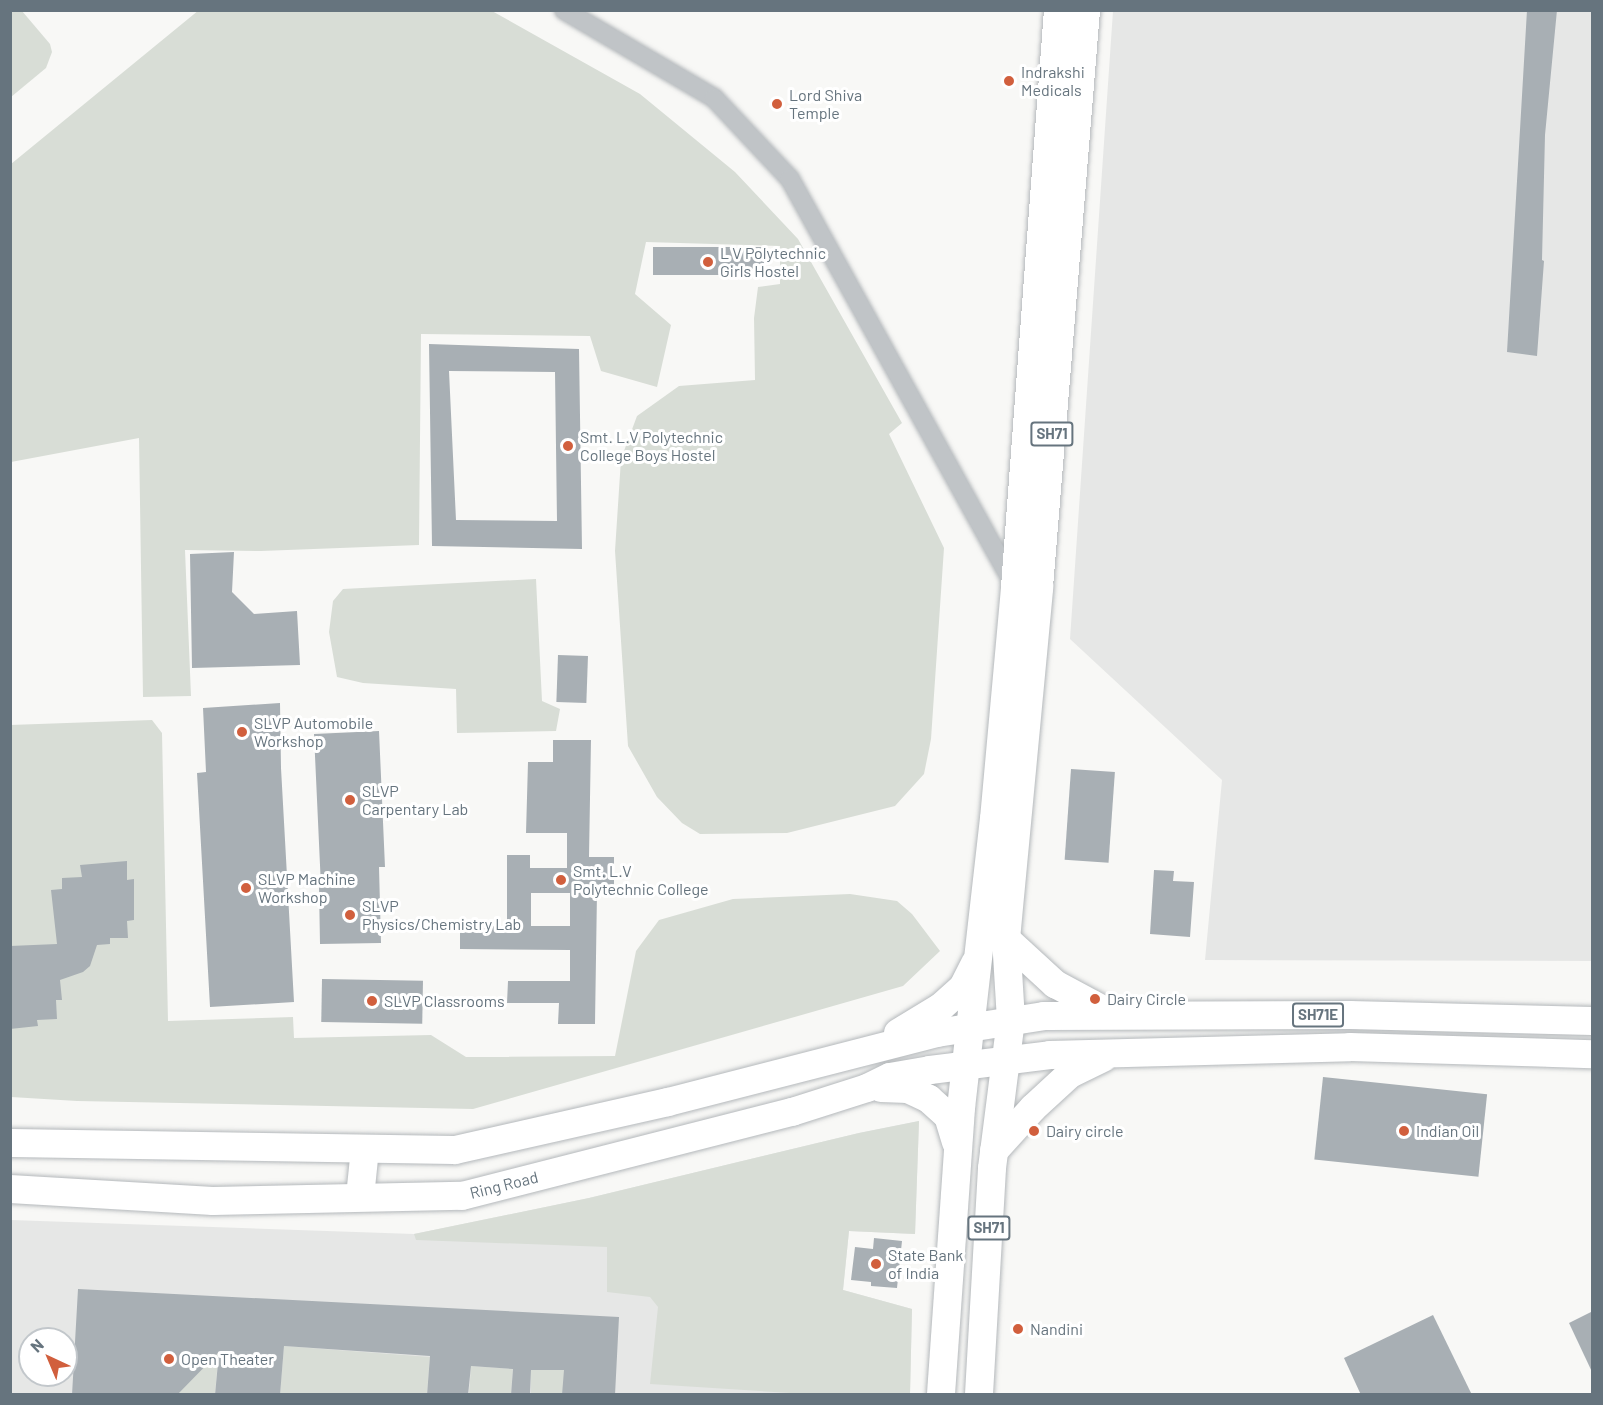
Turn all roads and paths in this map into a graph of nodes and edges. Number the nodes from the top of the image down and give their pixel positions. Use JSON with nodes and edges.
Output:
{"nodes":[{"id":1,"x":564,"y":10,"type":"edge"},
{"id":2,"x":1058,"y":10,"type":"edge"},
{"id":3,"x":1086,"y":10,"type":"edge"},
{"id":4,"x":1027,"y":587,"type":"junction"},
{"id":5,"x":1006,"y":939,"type":"junction"},
{"id":6,"x":979,"y":954,"type":"junction"},
{"id":7,"x":1116,"y":1016,"type":"junction"},
{"id":8,"x":1011,"y":1020,"type":"junction"},
{"id":9,"x":1593,"y":1021,"type":"edge"},
{"id":10,"x":971,"y":1028,"type":"junction"},
{"id":11,"x":864,"y":1051,"type":"junction"},
{"id":12,"x":1113,"y":1054,"type":"junction"},
{"id":13,"x":1593,"y":1054,"type":"edge"},
{"id":14,"x":1005,"y":1062,"type":"junction"},
{"id":15,"x":956,"y":1067,"type":"junction"},
{"id":16,"x":867,"y":1088,"type":"junction"},
{"id":17,"x":10,"y":1143,"type":"edge"},
{"id":18,"x":365,"y":1149,"type":"junction"},
{"id":19,"x":994,"y":1151,"type":"junction"},
{"id":20,"x":960,"y":1153,"type":"junction"},
{"id":21,"x":10,"y":1189,"type":"edge"},
{"id":22,"x":360,"y":1197,"type":"junction"},
{"id":23,"x":946,"y":1322,"type":"junction"},
{"id":24,"x":984,"y":1325,"type":"junction"},
{"id":25,"x":941,"y":1395,"type":"edge"},
{"id":26,"x":979,"y":1395,"type":"edge"}],
"edges":[{"from":1,"to":4,"type":"street"},
{"from":2,"to":4,"type":"main road","number":"SH71"},
{"from":3,"to":4,"type":"main road","number":"SH71"},
{"from":4,"to":5,"type":"main road","number":"SH71"},
{"from":4,"to":6,"type":"main road","number":"SH71"},
{"from":5,"to":7,"type":"main road"},
{"from":5,"to":8,"type":"main road","number":"SH71"},
{"from":6,"to":10,"type":"main road","number":"SH71"},
{"from":6,"to":11,"type":"main road"},
{"from":7,"to":8,"type":"main road","number":"SH71E"},
{"from":7,"to":9,"type":"main road","number":"SH71E"},
{"from":8,"to":10,"type":"main road","number":"SH71E"},
{"from":8,"to":14,"type":"main road","number":"SH71"},
{"from":10,"to":11,"type":"main road"},
{"from":10,"to":15,"type":"main road","number":"SH71"},
{"from":11,"to":18,"type":"main road"},
{"from":12,"to":13,"type":"main road","number":"SH71E"},
{"from":12,"to":14,"type":"main road","number":"SH71E"},
{"from":12,"to":19,"type":"main road"},
{"from":14,"to":15,"type":"main road","number":"SH71E"},
{"from":14,"to":19,"type":"main road","number":"SH71"},
{"from":15,"to":16,"type":"main road","name":"Ring Road"},
{"from":15,"to":20,"type":"main road","number":"SH71"},
{"from":16,"to":20,"type":"main road"},
{"from":16,"to":22,"type":"main road","name":"Ring Road"},
{"from":17,"to":18,"type":"main road"},
{"from":18,"to":22,"type":"main road"},
{"from":19,"to":24,"type":"main road","number":"SH71"},
{"from":20,"to":23,"type":"main road","number":"SH71"},
{"from":21,"to":22,"type":"main road","name":"Ring Road"},
{"from":23,"to":24,"type":"main road"},
{"from":23,"to":25,"type":"main road","number":"SH71"},
{"from":24,"to":26,"type":"main road","number":"SH71"}]}
